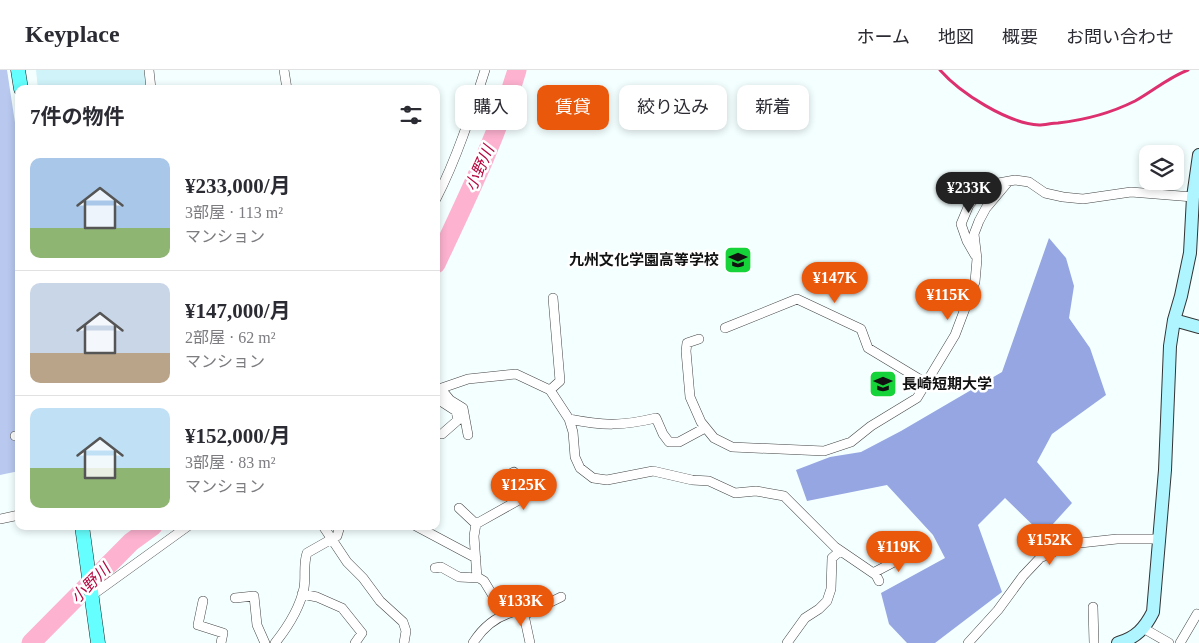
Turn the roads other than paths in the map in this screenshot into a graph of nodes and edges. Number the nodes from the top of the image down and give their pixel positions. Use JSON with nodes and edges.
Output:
{"nodes":[{"id":1,"x":18,"y":70,"type":"edge"},
{"id":2,"x":149,"y":70,"type":"edge"},
{"id":3,"x":284,"y":70,"type":"edge"},
{"id":4,"x":486,"y":70,"type":"edge"},
{"id":5,"x":20,"y":85,"type":"edge"},
{"id":6,"x":151,"y":85,"type":"edge"},
{"id":7,"x":286,"y":85,"type":"edge"},
{"id":8,"x":1199,"y":155,"type":"edge"},
{"id":9,"x":1007,"y":183,"type":"junction"},
{"id":10,"x":440,"y":191,"type":"edge"},
{"id":11,"x":1194,"y":197,"type":"junction"},
{"id":12,"x":977,"y":259,"type":"junction"},
{"id":13,"x":552,"y":298,"type":"dead end"},
{"id":14,"x":1174,"y":320,"type":"junction"},
{"id":15,"x":1199,"y":327,"type":"edge"},
{"id":16,"x":725,"y":328,"type":"dead end"},
{"id":17,"x":699,"y":339,"type":"dead end"},
{"id":18,"x":926,"y":383,"type":"junction"},
{"id":19,"x":440,"y":390,"type":"edge"},
{"id":20,"x":550,"y":390,"type":"junction"},
{"id":21,"x":440,"y":392,"type":"edge"},
{"id":22,"x":440,"y":396,"type":"edge"},
{"id":23,"x":569,"y":419,"type":"junction"},
{"id":24,"x":705,"y":428,"type":"junction"},
{"id":25,"x":442,"y":434,"type":"dead end"},
{"id":26,"x":468,"y":435,"type":"dead end"},
{"id":27,"x":501,"y":479,"type":"dead end"},
{"id":28,"x":459,"y":508,"type":"dead end"},
{"id":29,"x":15,"y":515,"type":"edge"},
{"id":30,"x":0,"y":519,"type":"edge"},
{"id":31,"x":476,"y":524,"type":"junction"},
{"id":32,"x":82,"y":530,"type":"edge"},
{"id":33,"x":182,"y":530,"type":"edge"},
{"id":34,"x":325,"y":530,"type":"edge"},
{"id":35,"x":339,"y":530,"type":"edge"},
{"id":36,"x":424,"y":530,"type":"edge"},
{"id":37,"x":331,"y":539,"type":"junction"},
{"id":38,"x":1159,"y":539,"type":"junction"},
{"id":39,"x":840,"y":551,"type":"junction"},
{"id":40,"x":913,"y":552,"type":"dead end"},
{"id":41,"x":476,"y":558,"type":"junction"},
{"id":42,"x":435,"y":568,"type":"dead end"},
{"id":43,"x":873,"y":573,"type":"junction"},
{"id":44,"x":477,"y":578,"type":"junction"},
{"id":45,"x":879,"y":582,"type":"dead end"},
{"id":46,"x":302,"y":594,"type":"junction"},
{"id":47,"x":91,"y":596,"type":"junction"},
{"id":48,"x":561,"y":597,"type":"dead end"},
{"id":49,"x":235,"y":598,"type":"dead end"},
{"id":50,"x":203,"y":601,"type":"dead end"},
{"id":51,"x":1093,"y":607,"type":"dead end"},
{"id":52,"x":504,"y":614,"type":"junction"},
{"id":53,"x":524,"y":615,"type":"junction"},
{"id":54,"x":1199,"y":615,"type":"edge"},
{"id":55,"x":1143,"y":628,"type":"junction"},
{"id":56,"x":98,"y":643,"type":"edge"},
{"id":57,"x":221,"y":643,"type":"edge"},
{"id":58,"x":265,"y":643,"type":"edge"},
{"id":59,"x":275,"y":643,"type":"edge"},
{"id":60,"x":354,"y":643,"type":"edge"},
{"id":61,"x":404,"y":643,"type":"edge"},
{"id":62,"x":472,"y":643,"type":"edge"},
{"id":63,"x":530,"y":643,"type":"edge"},
{"id":64,"x":787,"y":643,"type":"edge"},
{"id":65,"x":968,"y":643,"type":"edge"},
{"id":66,"x":1094,"y":643,"type":"edge"},
{"id":67,"x":1118,"y":643,"type":"edge"},
{"id":68,"x":1169,"y":643,"type":"edge"},
{"id":69,"x":1180,"y":643,"type":"edge"}],
"edges":[{"from":1,"to":5,"type":"main road"},
{"from":2,"to":6,"type":"street"},
{"from":3,"to":7,"type":"street"},
{"from":4,"to":10,"type":"street"},
{"from":8,"to":11,"type":"street"},
{"from":9,"to":11,"type":"street"},
{"from":9,"to":12,"type":"street"},
{"from":9,"to":12,"type":"street"},
{"from":11,"to":14,"type":"street"},
{"from":12,"to":18,"type":"street"},
{"from":13,"to":20,"type":"street"},
{"from":14,"to":15,"type":"street"},
{"from":14,"to":38,"type":"street"},
{"from":16,"to":18,"type":"street"},
{"from":17,"to":24,"type":"street"},
{"from":18,"to":24,"type":"street"},
{"from":19,"to":20,"type":"street"},
{"from":20,"to":23,"type":"street"},
{"from":21,"to":26,"type":"street"},
{"from":22,"to":25,"type":"street"},
{"from":23,"to":24,"type":"street"},
{"from":23,"to":39,"type":"street"},
{"from":27,"to":31,"type":"street"},
{"from":28,"to":31,"type":"street"},
{"from":29,"to":30,"type":"street"},
{"from":31,"to":41,"type":"street"},
{"from":32,"to":47,"type":"main road"},
{"from":33,"to":47,"type":"street"},
{"from":34,"to":37,"type":"street"},
{"from":35,"to":37,"type":"street"},
{"from":36,"to":41,"type":"street"},
{"from":37,"to":46,"type":"street"},
{"from":37,"to":61,"type":"street"},
{"from":38,"to":55,"type":"street"},
{"from":38,"to":65,"type":"street"},
{"from":39,"to":43,"type":"street"},
{"from":39,"to":64,"type":"street"},
{"from":40,"to":43,"type":"street"},
{"from":41,"to":44,"type":"street"},
{"from":42,"to":44,"type":"street"},
{"from":43,"to":45,"type":"street"},
{"from":44,"to":52,"type":"street"},
{"from":46,"to":59,"type":"street"},
{"from":46,"to":60,"type":"street"},
{"from":47,"to":56,"type":"main road"},
{"from":48,"to":53,"type":"street"},
{"from":49,"to":58,"type":"street"},
{"from":50,"to":57,"type":"street"},
{"from":51,"to":66,"type":"street"},
{"from":52,"to":53,"type":"street"},
{"from":52,"to":62,"type":"street"},
{"from":53,"to":63,"type":"street"},
{"from":54,"to":69,"type":"street"},
{"from":55,"to":67,"type":"street"},
{"from":55,"to":68,"type":"street"}]}
